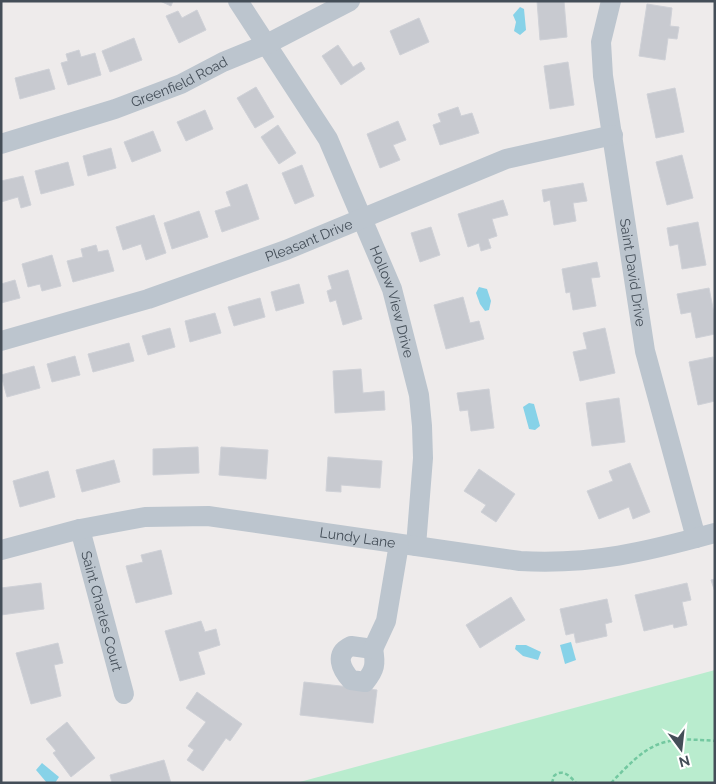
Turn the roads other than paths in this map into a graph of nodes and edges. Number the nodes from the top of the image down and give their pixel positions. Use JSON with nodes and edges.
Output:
{"nodes":[{"id":1,"x":238,"y":1,"type":"edge"},
{"id":2,"x":350,"y":1,"type":"edge"},
{"id":3,"x":611,"y":1,"type":"edge"},
{"id":4,"x":267,"y":44,"type":"junction"},
{"id":5,"x":613,"y":134,"type":"junction"},
{"id":6,"x":1,"y":144,"type":"edge"},
{"id":7,"x":362,"y":218,"type":"junction"},
{"id":8,"x":1,"y":341,"type":"edge"},
{"id":9,"x":80,"y":529,"type":"junction"},
{"id":10,"x":705,"y":536,"type":"edge"},
{"id":11,"x":407,"y":545,"type":"junction"},
{"id":12,"x":1,"y":550,"type":"edge"},
{"id":13,"x":373,"y":650,"type":"dead end"},
{"id":14,"x":124,"y":694,"type":"dead end"}],
"edges":[{"from":1,"to":4,"type":"street","name":"Hollow View Drive"},
{"from":2,"to":4,"type":"street","name":"Greenfield Road"},
{"from":3,"to":5,"type":"street","name":"Saint David Drive"},
{"from":4,"to":6,"type":"street","name":"Greenfield Road"},
{"from":4,"to":7,"type":"street","name":"Hollow View Drive"},
{"from":5,"to":7,"type":"street","name":"Pleasant Drive"},
{"from":5,"to":10,"type":"street","name":"Saint David Drive"},
{"from":7,"to":8,"type":"street","name":"Pleasant Drive"},
{"from":7,"to":11,"type":"street","name":"Hollow View Drive"},
{"from":9,"to":11,"type":"street","name":"Lundy Lane"},
{"from":9,"to":12,"type":"street","name":"Lundy Lane"},
{"from":9,"to":14,"type":"street","name":"Saint Charles Court"},
{"from":10,"to":11,"type":"street","name":"Lundy Lane"},
{"from":11,"to":13,"type":"street","name":"Hollow View Drive"}]}
